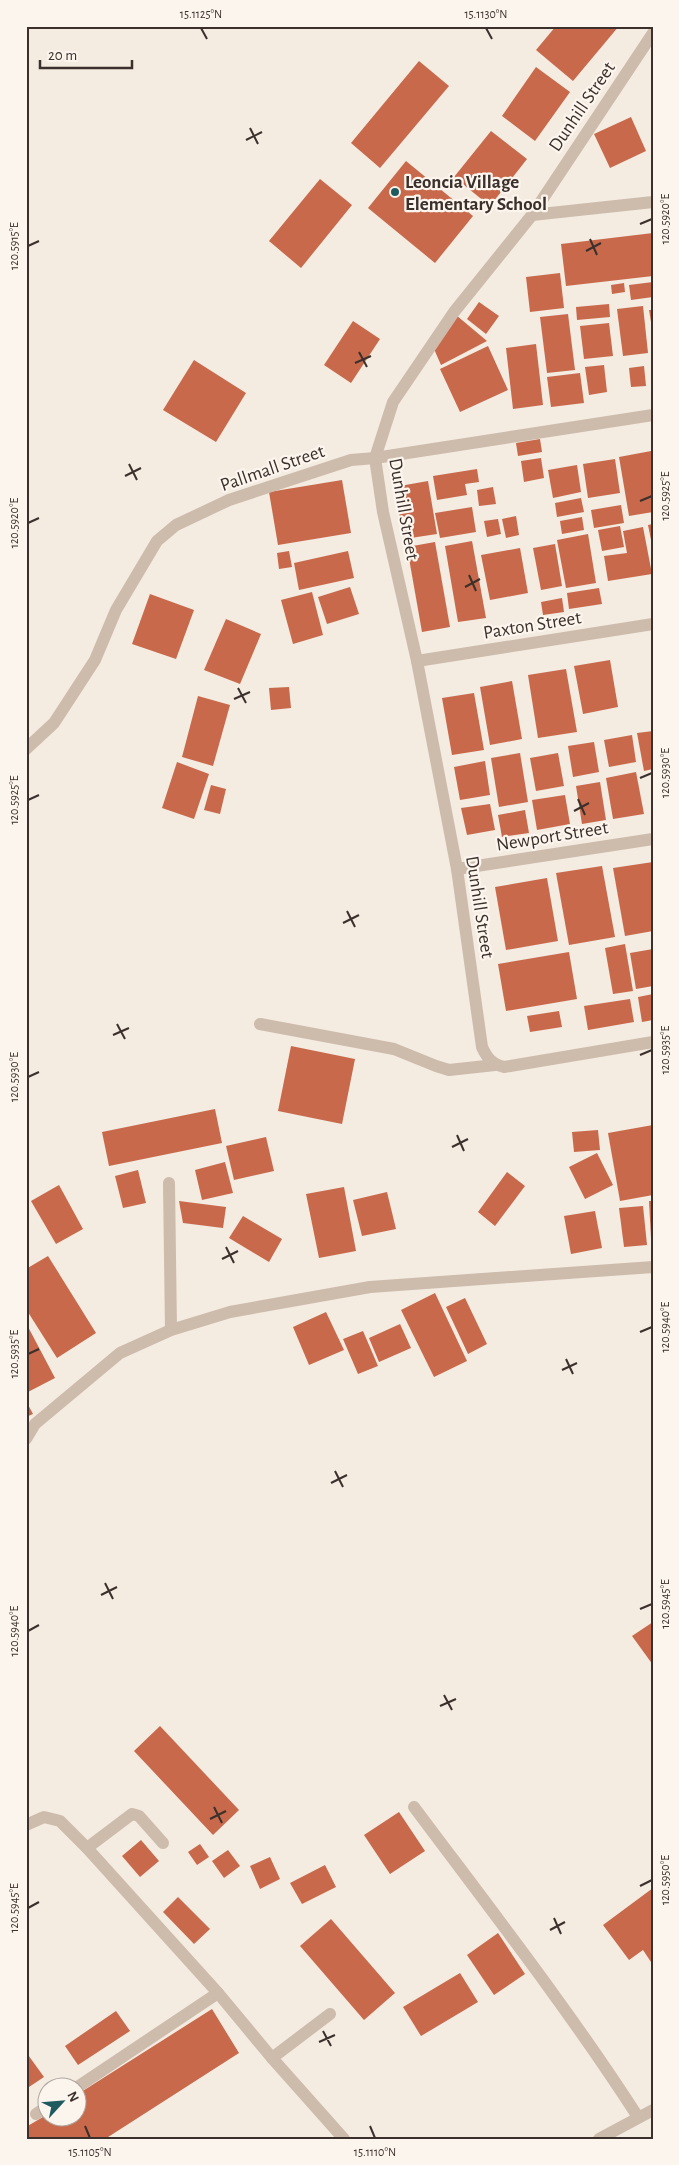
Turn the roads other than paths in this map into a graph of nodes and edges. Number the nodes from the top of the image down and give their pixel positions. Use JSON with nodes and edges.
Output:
{"nodes":[{"id":1,"x":653,"y":33,"type":"edge"},
{"id":2,"x":653,"y":202,"type":"edge"},
{"id":3,"x":532,"y":215,"type":"junction"},
{"id":4,"x":653,"y":414,"type":"edge"},
{"id":5,"x":375,"y":458,"type":"junction"},
{"id":6,"x":653,"y":624,"type":"edge"},
{"id":7,"x":417,"y":661,"type":"junction"},
{"id":8,"x":26,"y":749,"type":"edge"},
{"id":9,"x":653,"y":839,"type":"edge"},
{"id":10,"x":457,"y":869,"type":"junction"},
{"id":11,"x":260,"y":1024,"type":"dead end"},
{"id":12,"x":653,"y":1042,"type":"edge"},
{"id":13,"x":495,"y":1064,"type":"junction"},
{"id":14,"x":169,"y":1183,"type":"dead end"},
{"id":15,"x":653,"y":1267,"type":"edge"},
{"id":16,"x":171,"y":1330,"type":"junction"},
{"id":17,"x":26,"y":1439,"type":"edge"},
{"id":18,"x":414,"y":1808,"type":"dead end"},
{"id":19,"x":26,"y":1825,"type":"edge"},
{"id":20,"x":163,"y":1843,"type":"dead end"},
{"id":21,"x":87,"y":1848,"type":"junction"},
{"id":22,"x":218,"y":1993,"type":"junction"},
{"id":23,"x":330,"y":2014,"type":"dead end"},
{"id":24,"x":272,"y":2058,"type":"junction"},
{"id":25,"x":88,"y":2080,"type":"edge"},
{"id":26,"x":653,"y":2110,"type":"edge"},
{"id":27,"x":638,"y":2117,"type":"junction"},
{"id":28,"x":344,"y":2139,"type":"edge"},
{"id":29,"x":598,"y":2139,"type":"edge"}],
"edges":[{"from":1,"to":3,"type":"street","name":"Dunhill Street"},
{"from":2,"to":3,"type":"street"},
{"from":3,"to":5,"type":"street","name":"Dunhill Street"},
{"from":4,"to":5,"type":"street","name":"Pallmall Street"},
{"from":5,"to":7,"type":"street","name":"Dunhill Street"},
{"from":5,"to":8,"type":"street","name":"Pallmall Street"},
{"from":6,"to":7,"type":"street","name":"Paxton Street"},
{"from":7,"to":10,"type":"street","name":"Dunhill Street"},
{"from":9,"to":10,"type":"street","name":"Newport Street"},
{"from":10,"to":13,"type":"street","name":"Dunhill Street"},
{"from":11,"to":13,"type":"street"},
{"from":12,"to":13,"type":"street"},
{"from":14,"to":16,"type":"street"},
{"from":15,"to":16,"type":"street"},
{"from":16,"to":17,"type":"street"},
{"from":18,"to":27,"type":"street"},
{"from":19,"to":21,"type":"street"},
{"from":20,"to":21,"type":"street"},
{"from":21,"to":22,"type":"street"},
{"from":22,"to":24,"type":"street"},
{"from":22,"to":25,"type":"street"},
{"from":23,"to":24,"type":"street"},
{"from":24,"to":28,"type":"street"},
{"from":26,"to":27,"type":"street"},
{"from":27,"to":29,"type":"street"}]}
